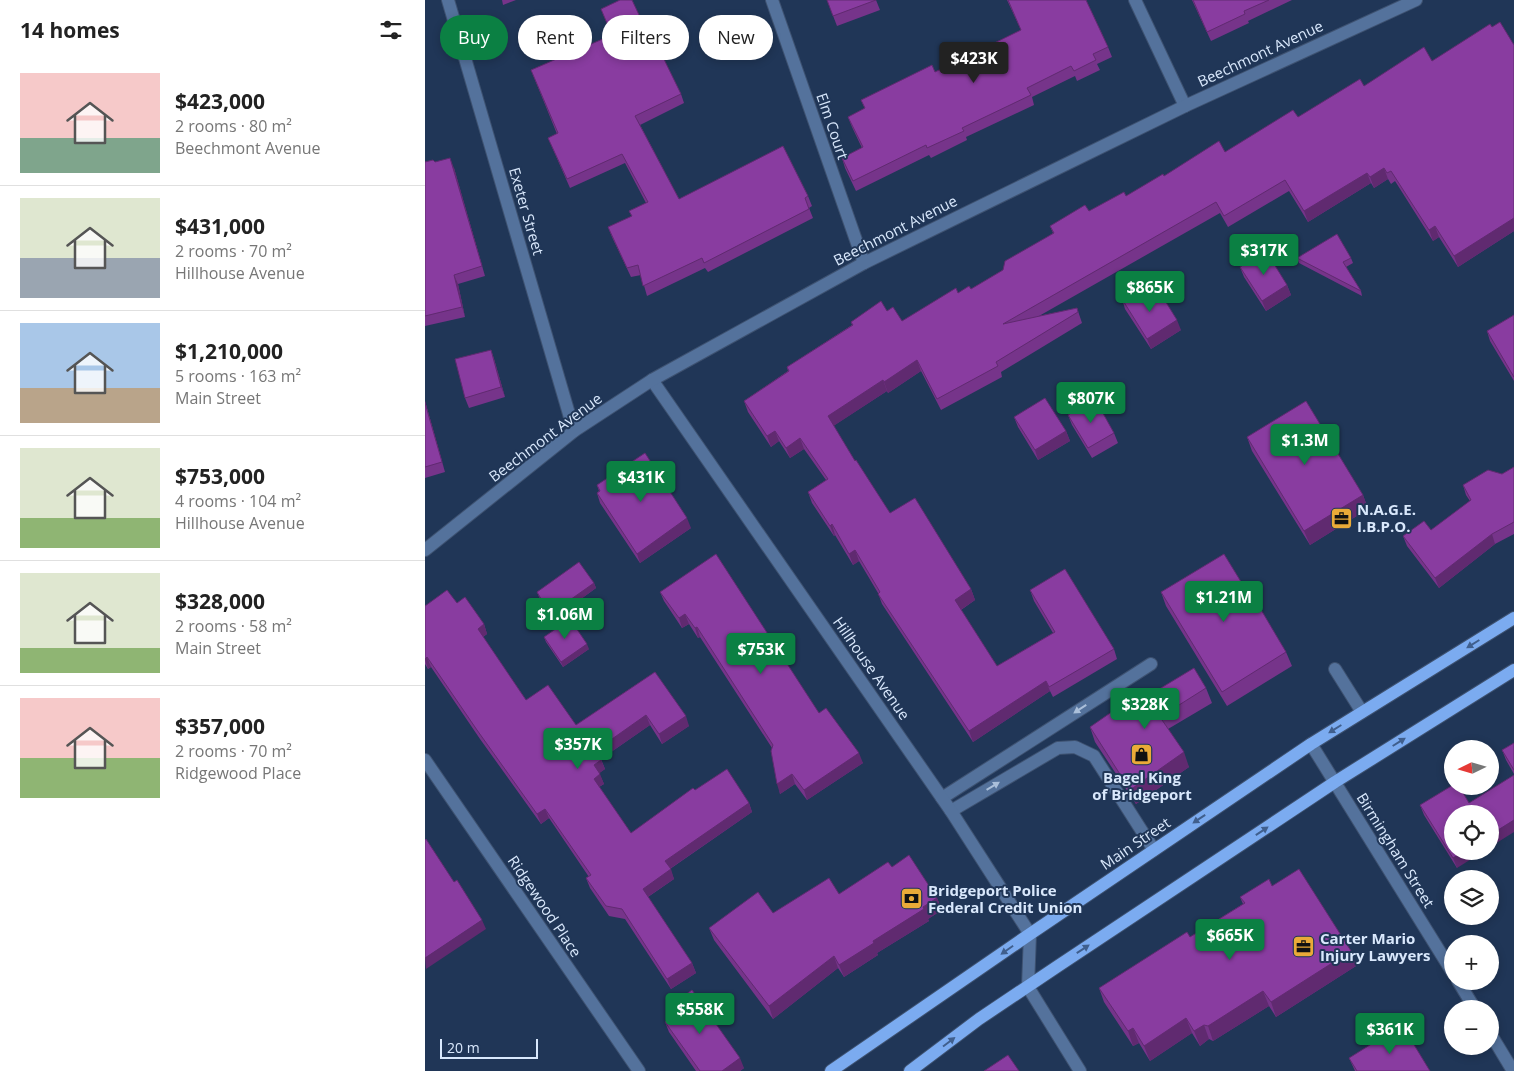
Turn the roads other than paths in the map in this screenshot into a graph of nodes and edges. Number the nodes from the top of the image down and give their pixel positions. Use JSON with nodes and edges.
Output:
{"nodes":[{"id":1,"x":448,"y":0,"type":"edge"},
{"id":2,"x":772,"y":0,"type":"edge"},
{"id":3,"x":1135,"y":0,"type":"edge"},
{"id":4,"x":1416,"y":0,"type":"edge"},
{"id":5,"x":1185,"y":106,"type":"junction"},
{"id":6,"x":864,"y":263,"type":"junction"},
{"id":7,"x":652,"y":380,"type":"junction"},
{"id":8,"x":574,"y":432,"type":"junction"},
{"id":9,"x":425,"y":550,"type":"edge"},
{"id":10,"x":1514,"y":618,"type":"edge"},
{"id":11,"x":1151,"y":664,"type":"dead end"},
{"id":12,"x":1335,"y":669,"type":"dead end"},
{"id":13,"x":1514,"y":670,"type":"edge"},
{"id":14,"x":1362,"y":712,"type":"junction"},
{"id":15,"x":1311,"y":744,"type":"junction"},
{"id":16,"x":425,"y":760,"type":"edge"},
{"id":17,"x":1335,"y":782,"type":"junction"},
{"id":18,"x":942,"y":798,"type":"junction"},
{"id":19,"x":951,"y":811,"type":"junction"},
{"id":20,"x":1154,"y":850,"type":"junction"},
{"id":21,"x":1030,"y":934,"type":"junction"},
{"id":22,"x":1444,"y":958,"type":"edge"},
{"id":23,"x":1028,"y":987,"type":"junction"},
{"id":24,"x":1499,"y":1048,"type":"edge"},
{"id":25,"x":639,"y":1071,"type":"edge"},
{"id":26,"x":831,"y":1071,"type":"edge"},
{"id":27,"x":911,"y":1071,"type":"edge"},
{"id":28,"x":1080,"y":1071,"type":"edge"},
{"id":29,"x":1513,"y":1071,"type":"edge"}],
"edges":[{"from":1,"to":8,"type":"street","name":"Exeter Street"},
{"from":2,"to":6,"type":"street","name":"Elm Court"},
{"from":3,"to":5,"type":"street"},
{"from":4,"to":5,"type":"street","name":"Beechmont Avenue"},
{"from":5,"to":6,"type":"street","name":"Beechmont Avenue"},
{"from":6,"to":7,"type":"street","name":"Beechmont Avenue"},
{"from":7,"to":8,"type":"street","name":"Beechmont Avenue"},
{"from":7,"to":18,"type":"street","name":"Hillhouse Avenue"},
{"from":8,"to":9,"type":"street","name":"Beechmont Avenue"},
{"from":10,"to":14,"type":"main road","name":"Main Street","one_way":true},
{"from":11,"to":18,"type":"street","one_way":true},
{"from":12,"to":14,"type":"street"},
{"from":17,"to":13,"type":"main road","one_way":true},
{"from":14,"to":15,"type":"main road","name":"Main Street","one_way":true},
{"from":15,"to":17,"type":"street","name":"Birmingham Street"},
{"from":15,"to":20,"type":"main road","name":"Main Street","one_way":true},
{"from":16,"to":25,"type":"street","name":"Ridgewood Place"},
{"from":17,"to":22,"type":"street","name":"Birmingham Street"},
{"from":23,"to":17,"type":"main road","one_way":true},
{"from":18,"to":19,"type":"street","name":"Hillhouse Avenue"},
{"from":19,"to":20,"type":"street","one_way":true},
{"from":19,"to":21,"type":"street","name":"Hillhouse Avenue"},
{"from":20,"to":21,"type":"main road","name":"Main Street"},
{"from":21,"to":23,"type":"street"},
{"from":21,"to":26,"type":"main road","name":"Main Street","one_way":true},
{"from":27,"to":23,"type":"main road","one_way":true},
{"from":23,"to":28,"type":"street"},
{"from":24,"to":29,"type":"street"}]}
